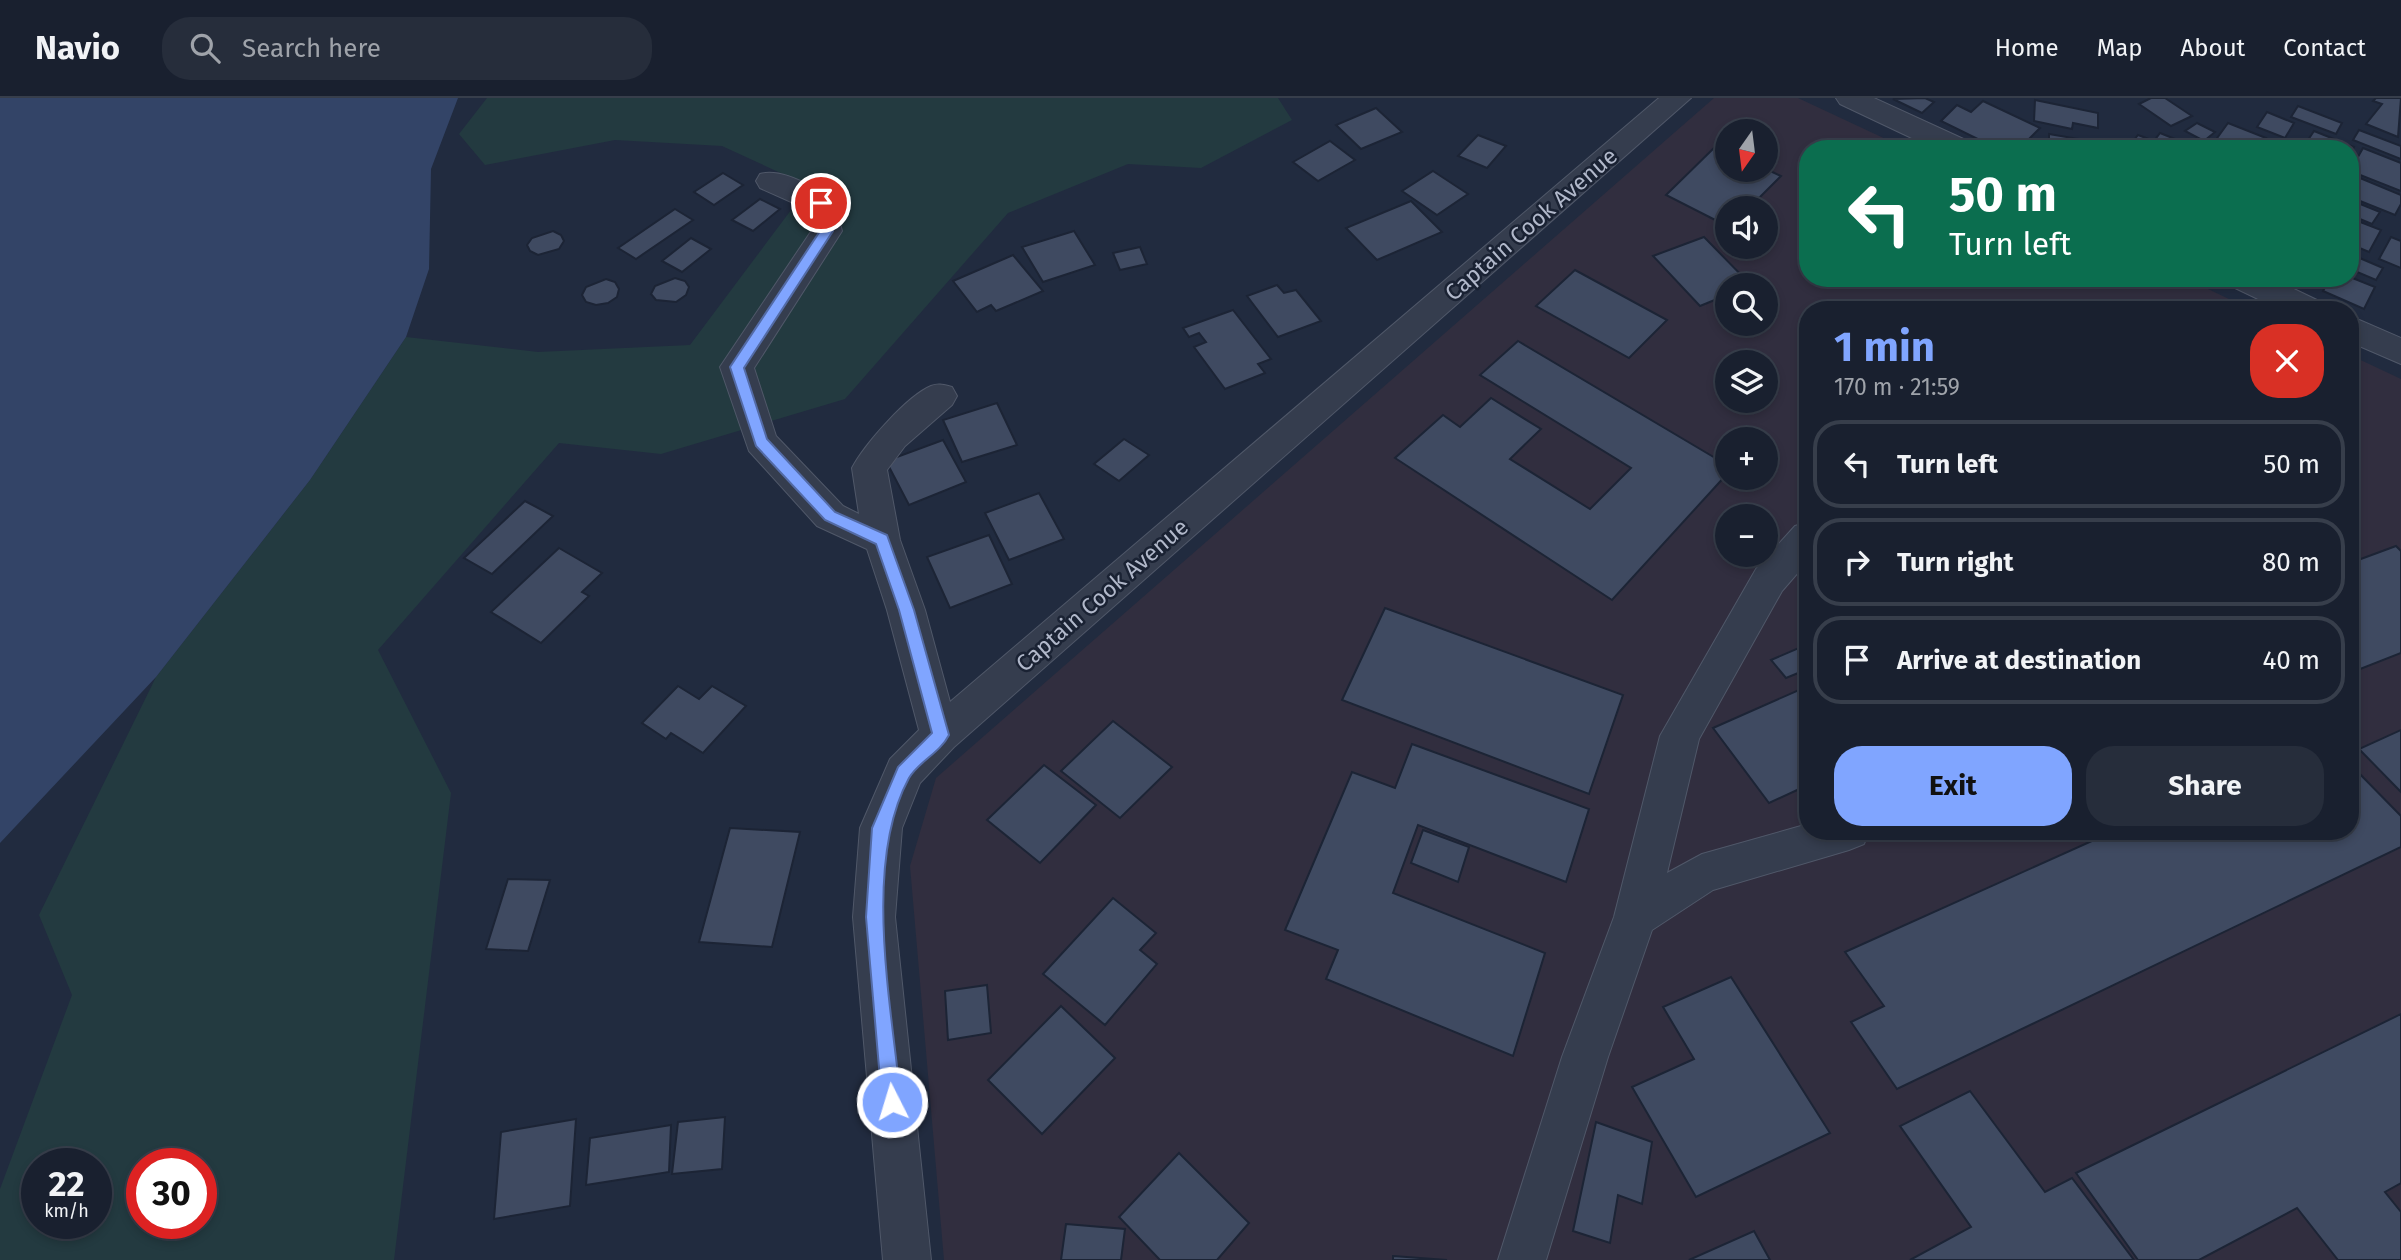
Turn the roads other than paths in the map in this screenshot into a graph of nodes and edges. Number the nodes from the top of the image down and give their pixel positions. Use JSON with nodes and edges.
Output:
{"nodes":[{"id":1,"x":1677,"y":98,"type":"edge"},
{"id":2,"x":1850,"y":98,"type":"edge"},
{"id":3,"x":1941,"y":140,"type":"edge"},
{"id":4,"x":771,"y":181,"type":"dead end"},
{"id":5,"x":2261,"y":287,"type":"edge"},
{"id":6,"x":2291,"y":301,"type":"edge"},
{"id":7,"x":2359,"y":332,"type":"edge"},
{"id":8,"x":2401,"y":352,"type":"edge"},
{"id":9,"x":940,"y":396,"type":"dead end"},
{"id":10,"x":882,"y":540,"type":"junction"},
{"id":11,"x":1799,"y":546,"type":"edge"},
{"id":12,"x":940,"y":735,"type":"junction"},
{"id":13,"x":1818,"y":840,"type":"edge"},
{"id":14,"x":1635,"y":917,"type":"junction"},
{"id":15,"x":907,"y":1260,"type":"edge"},
{"id":16,"x":1522,"y":1260,"type":"edge"}],
"edges":[{"from":1,"to":12,"type":"street","name":"Captain Cook Avenue"},
{"from":2,"to":3,"type":"street"},
{"from":4,"to":10,"type":"street"},
{"from":5,"to":6,"type":"street"},
{"from":7,"to":8,"type":"street"},
{"from":9,"to":10,"type":"street"},
{"from":10,"to":12,"type":"street"},
{"from":11,"to":14,"type":"street"},
{"from":12,"to":15,"type":"street","name":"Captain Cook Avenue"},
{"from":13,"to":14,"type":"street"},
{"from":14,"to":16,"type":"street"}]}
